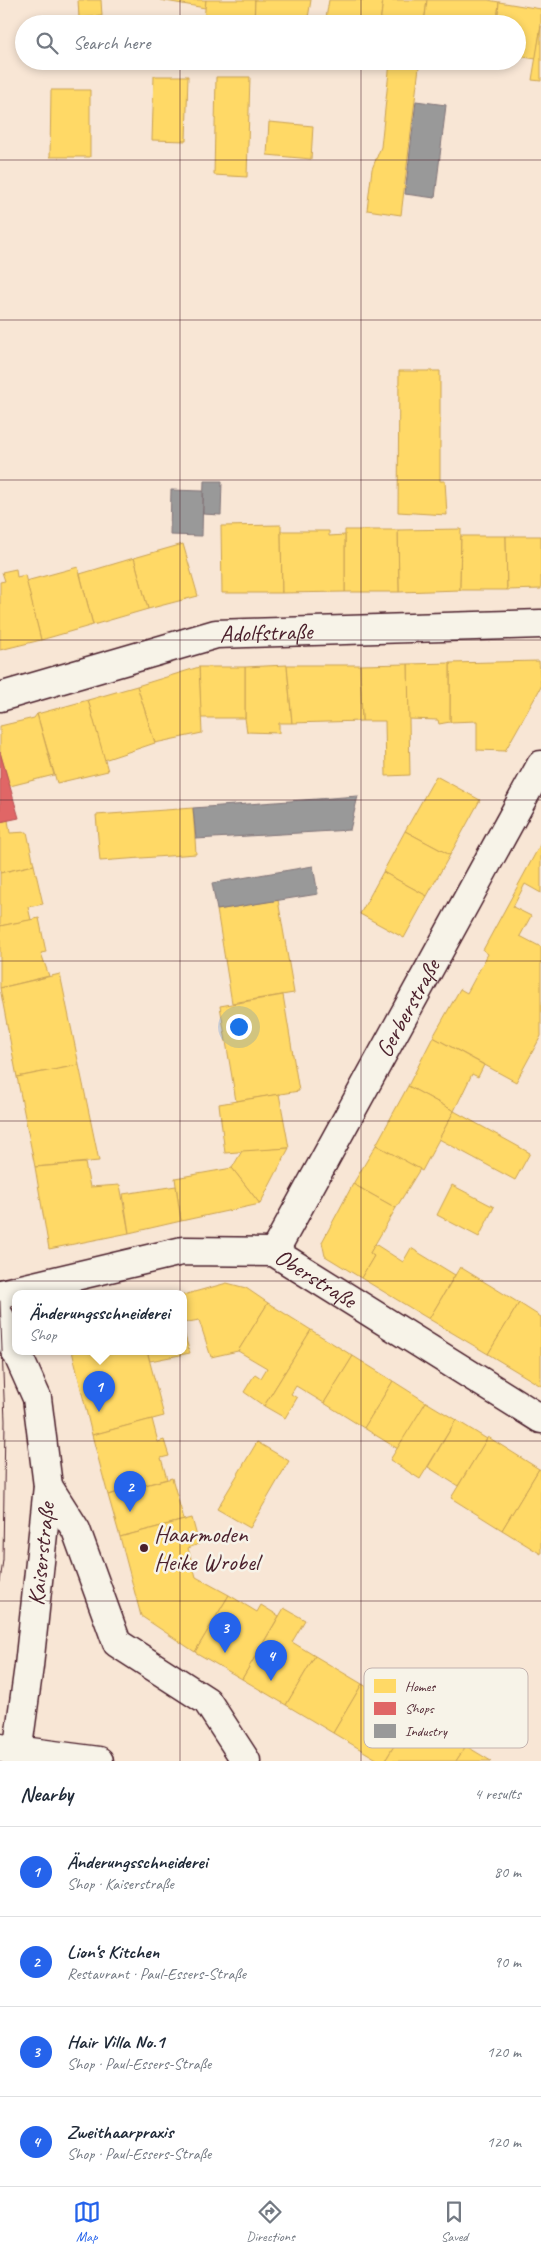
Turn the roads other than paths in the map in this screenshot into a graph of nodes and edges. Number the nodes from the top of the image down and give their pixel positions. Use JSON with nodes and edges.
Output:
{"nodes":[{"id":1,"x":541,"y":624,"type":"edge"},
{"id":2,"x":0,"y":697,"type":"edge"},
{"id":3,"x":541,"y":765,"type":"edge"},
{"id":4,"x":274,"y":1252,"type":"junction"},
{"id":5,"x":17,"y":1290,"type":"edge"},
{"id":6,"x":0,"y":1317,"type":"edge"},
{"id":7,"x":12,"y":1343,"type":"edge"},
{"id":8,"x":17,"y":1355,"type":"edge"},
{"id":9,"x":541,"y":1419,"type":"edge"},
{"id":10,"x":48,"y":1486,"type":"junction"},
{"id":11,"x":12,"y":1753,"type":"edge"},
{"id":12,"x":100,"y":1761,"type":"edge"},
{"id":13,"x":246,"y":1761,"type":"edge"}],
"edges":[{"from":1,"to":2,"type":"street","name":"Adolfstraße"},
{"from":3,"to":4,"type":"street","name":"Gerberstraße"},
{"from":4,"to":5,"type":"street","name":"Oberstraße"},
{"from":4,"to":9,"type":"street","name":"Oberstraße"},
{"from":6,"to":7,"type":"street","name":"Kaiserstraße"},
{"from":8,"to":10,"type":"street","name":"Kaiserstraße"},
{"from":10,"to":11,"type":"street","name":"Kaiserstraße"},
{"from":10,"to":13,"type":"street"},
{"from":11,"to":12,"type":"street"}]}
